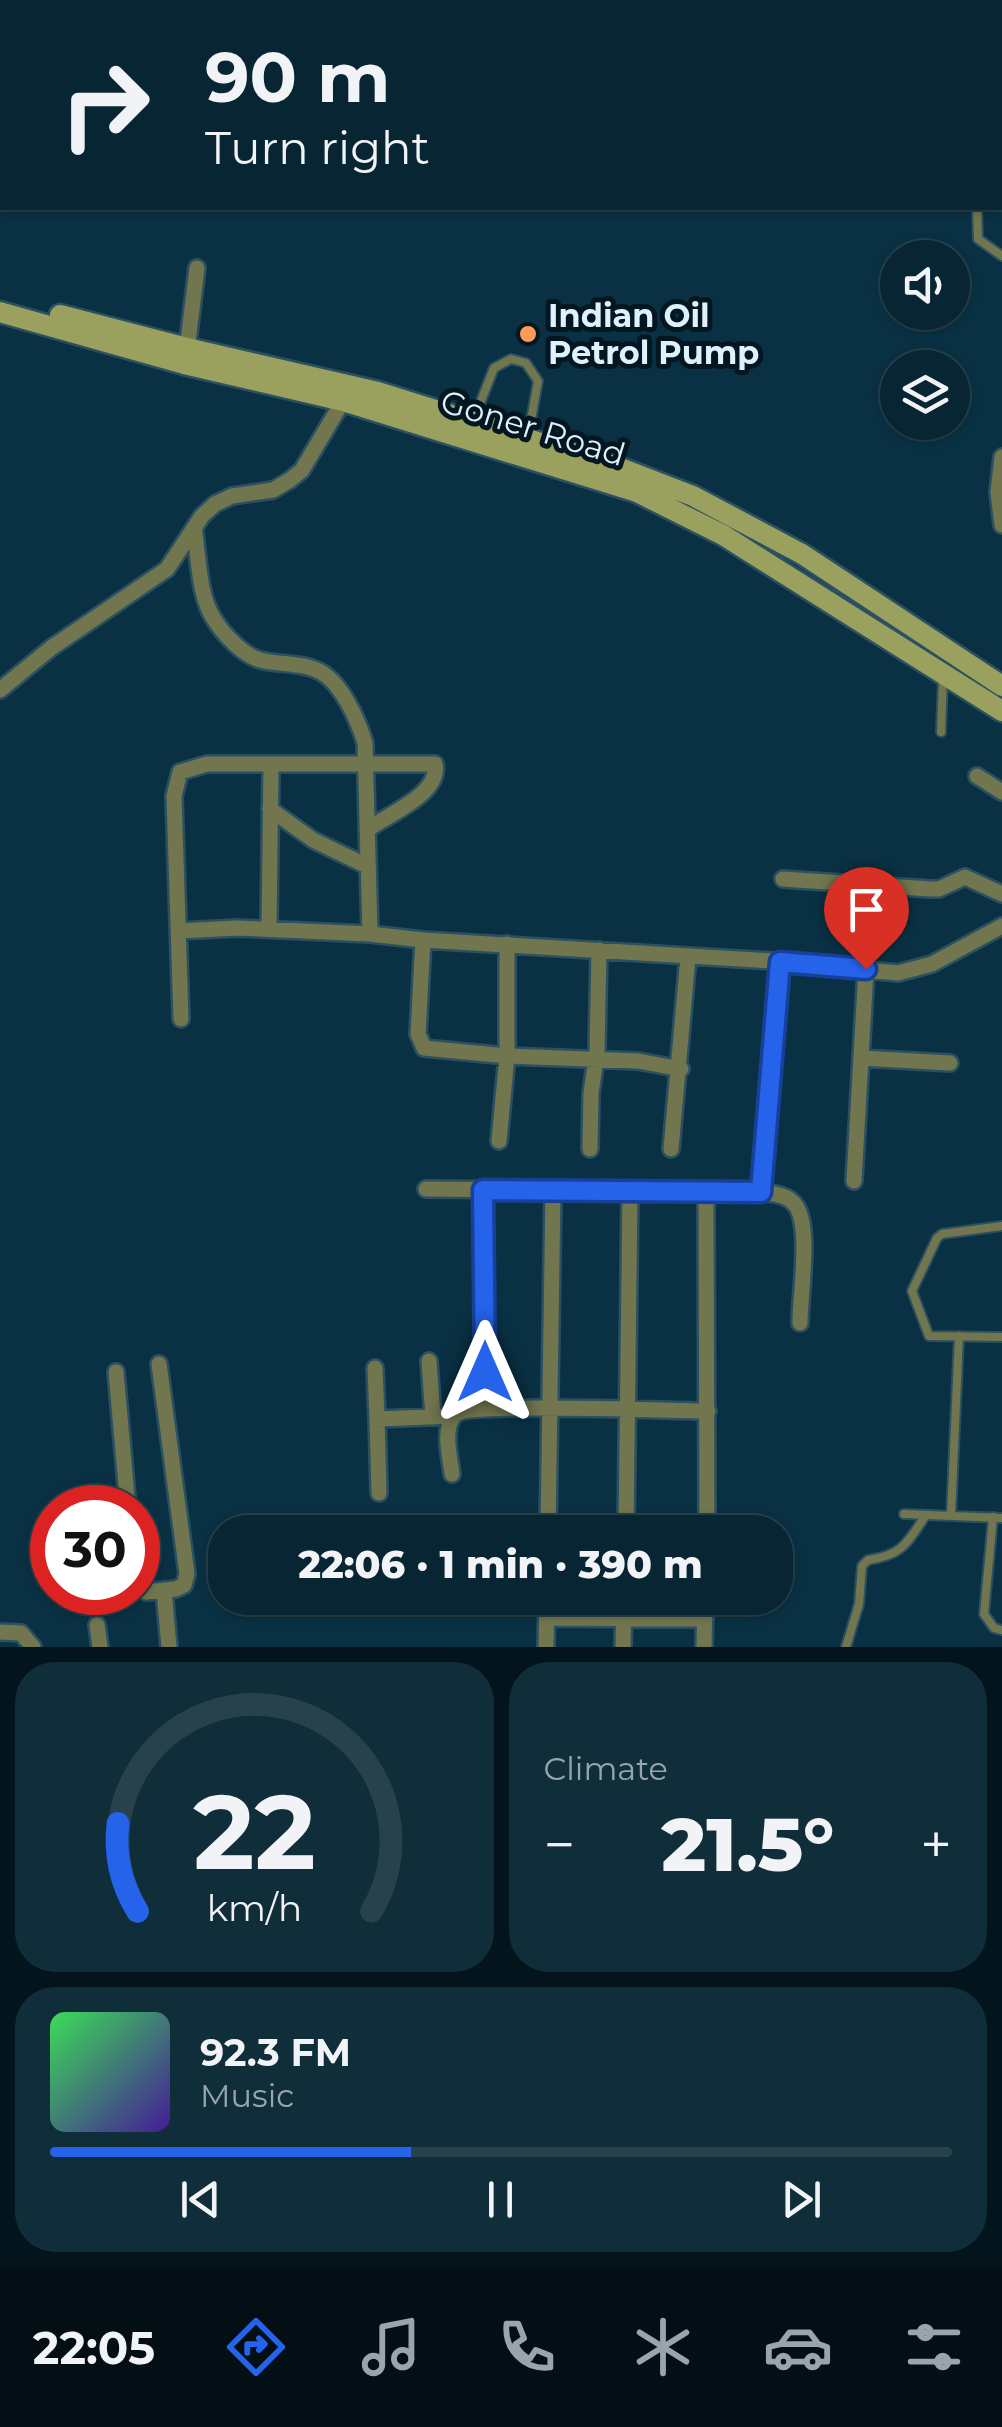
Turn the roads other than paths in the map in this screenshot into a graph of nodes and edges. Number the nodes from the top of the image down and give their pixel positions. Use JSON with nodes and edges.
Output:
{"nodes":[{"id":1,"x":976,"y":210,"type":"edge"},
{"id":2,"x":1002,"y":256,"type":"edge"},
{"id":3,"x":197,"y":268,"type":"dead end"},
{"id":4,"x":0,"y":298,"type":"edge"},
{"id":5,"x":0,"y":312,"type":"edge"},
{"id":6,"x":186,"y":356,"type":"junction"},
{"id":7,"x":343,"y":402,"type":"junction"},
{"id":8,"x":471,"y":429,"type":"junction"},
{"id":9,"x":524,"y":447,"type":"junction"},
{"id":10,"x":1002,"y":457,"type":"edge"},
{"id":11,"x":1001,"y":485,"type":"edge"},
{"id":12,"x":1002,"y":526,"type":"edge"},
{"id":13,"x":194,"y":528,"type":"junction"},
{"id":14,"x":802,"y":554,"type":"junction"},
{"id":15,"x":788,"y":576,"type":"junction"},
{"id":16,"x":28,"y":668,"type":"junction"},
{"id":17,"x":0,"y":674,"type":"edge"},
{"id":18,"x":943,"y":674,"type":"junction"},
{"id":19,"x":1000,"y":680,"type":"edge"},
{"id":20,"x":0,"y":690,"type":"edge"},
{"id":21,"x":1002,"y":711,"type":"edge"},
{"id":22,"x":941,"y":732,"type":"dead end"},
{"id":23,"x":365,"y":764,"type":"junction"},
{"id":24,"x":270,"y":766,"type":"junction"},
{"id":25,"x":977,"y":776,"type":"dead end"},
{"id":26,"x":1002,"y":792,"type":"edge"},
{"id":27,"x":270,"y":809,"type":"junction"},
{"id":28,"x":367,"y":830,"type":"junction"},
{"id":29,"x":367,"y":866,"type":"junction"},
{"id":30,"x":783,"y":879,"type":"dead end"},
{"id":31,"x":1002,"y":894,"type":"edge"},
{"id":32,"x":1002,"y":926,"type":"edge"},
{"id":33,"x":270,"y":929,"type":"junction"},
{"id":34,"x":179,"y":931,"type":"junction"},
{"id":35,"x":370,"y":934,"type":"junction"},
{"id":36,"x":423,"y":940,"type":"junction"},
{"id":37,"x":507,"y":944,"type":"junction"},
{"id":38,"x":598,"y":950,"type":"junction"},
{"id":39,"x":688,"y":957,"type":"junction"},
{"id":40,"x":780,"y":962,"type":"junction"},
{"id":41,"x":866,"y":969,"type":"junction"},
{"id":42,"x":181,"y":1019,"type":"dead end"},
{"id":43,"x":507,"y":1056,"type":"junction"},
{"id":44,"x":596,"y":1058,"type":"junction"},
{"id":45,"x":861,"y":1058,"type":"junction"},
{"id":46,"x":950,"y":1062,"type":"dead end"},
{"id":47,"x":680,"y":1069,"type":"junction"},
{"id":48,"x":499,"y":1141,"type":"dead end"},
{"id":49,"x":590,"y":1148,"type":"dead end"},
{"id":50,"x":672,"y":1149,"type":"dead end"},
{"id":51,"x":854,"y":1181,"type":"dead end"},
{"id":52,"x":426,"y":1190,"type":"dead end"},
{"id":53,"x":483,"y":1190,"type":"junction"},
{"id":54,"x":554,"y":1190,"type":"junction"},
{"id":55,"x":630,"y":1191,"type":"junction"},
{"id":56,"x":706,"y":1192,"type":"junction"},
{"id":57,"x":761,"y":1192,"type":"junction"},
{"id":58,"x":1002,"y":1226,"type":"edge"},
{"id":59,"x":800,"y":1323,"type":"dead end"},
{"id":60,"x":916,"y":1335,"type":"dead end"},
{"id":61,"x":929,"y":1336,"type":"junction"},
{"id":62,"x":959,"y":1336,"type":"junction"},
{"id":63,"x":1002,"y":1338,"type":"edge"},
{"id":64,"x":430,"y":1361,"type":"dead end"},
{"id":65,"x":158,"y":1364,"type":"dead end"},
{"id":66,"x":375,"y":1368,"type":"dead end"},
{"id":67,"x":116,"y":1372,"type":"dead end"},
{"id":68,"x":485,"y":1409,"type":"junction"},
{"id":69,"x":550,"y":1409,"type":"junction"},
{"id":70,"x":628,"y":1411,"type":"junction"},
{"id":71,"x":708,"y":1411,"type":"junction"},
{"id":72,"x":453,"y":1416,"type":"junction"},
{"id":73,"x":433,"y":1417,"type":"junction"},
{"id":74,"x":377,"y":1419,"type":"junction"},
{"id":75,"x":452,"y":1474,"type":"dead end"},
{"id":76,"x":126,"y":1485,"type":"edge"},
{"id":77,"x":379,"y":1493,"type":"dead end"},
{"id":78,"x":904,"y":1514,"type":"dead end"},
{"id":79,"x":548,"y":1515,"type":"edge"},
{"id":80,"x":626,"y":1515,"type":"edge"},
{"id":81,"x":706,"y":1515,"type":"edge"},
{"id":82,"x":926,"y":1515,"type":"junction"},
{"id":83,"x":950,"y":1516,"type":"junction"},
{"id":84,"x":998,"y":1518,"type":"edge"},
{"id":85,"x":160,"y":1590,"type":"edge"},
{"id":86,"x":164,"y":1590,"type":"junction"},
{"id":87,"x":705,"y":1615,"type":"edge"},
{"id":88,"x":547,"y":1618,"type":"joint"},
{"id":89,"x":624,"y":1618,"type":"junction"},
{"id":90,"x":705,"y":1619,"type":"junction"},
{"id":91,"x":97,"y":1625,"type":"dead end"},
{"id":92,"x":1002,"y":1630,"type":"edge"},
{"id":93,"x":0,"y":1632,"type":"edge"},
{"id":94,"x":33,"y":1647,"type":"edge"},
{"id":95,"x":100,"y":1647,"type":"edge"},
{"id":96,"x":169,"y":1647,"type":"edge"},
{"id":97,"x":546,"y":1647,"type":"edge"},
{"id":98,"x":623,"y":1647,"type":"edge"},
{"id":99,"x":704,"y":1647,"type":"edge"},
{"id":100,"x":846,"y":1647,"type":"edge"}],
"edges":[{"from":1,"to":2,"type":"lane"},
{"from":3,"to":6,"type":"street"},
{"from":4,"to":6,"type":"street","name":"Goner Road"},
{"from":5,"to":6,"type":"street","name":"Goner Road"},
{"from":6,"to":7,"type":"street","name":"Goner Road"},
{"from":6,"to":8,"type":"street","name":"Goner Road"},
{"from":7,"to":8,"type":"street","name":"Goner Road"},
{"from":7,"to":13,"type":"street"},
{"from":8,"to":9,"type":"street","name":"Goner Road"},
{"from":8,"to":9,"type":"lane"},
{"from":9,"to":14,"type":"street","name":"Goner Road"},
{"from":9,"to":15,"type":"street","name":"Goner Road"},
{"from":10,"to":11,"type":"street"},
{"from":11,"to":12,"type":"street"},
{"from":13,"to":16,"type":"street"},
{"from":13,"to":23,"type":"street"},
{"from":14,"to":15,"type":"street"},
{"from":14,"to":19,"type":"street","name":"Goner Road"},
{"from":15,"to":18,"type":"street","name":"Goner Road"},
{"from":16,"to":17,"type":"street"},
{"from":16,"to":20,"type":"street"},
{"from":18,"to":21,"type":"street","name":"Goner Road"},
{"from":18,"to":22,"type":"lane"},
{"from":23,"to":24,"type":"street"},
{"from":23,"to":28,"type":"street"},
{"from":23,"to":28,"type":"street"},
{"from":24,"to":27,"type":"street"},
{"from":24,"to":34,"type":"street"},
{"from":25,"to":26,"type":"street"},
{"from":27,"to":29,"type":"street"},
{"from":27,"to":33,"type":"street"},
{"from":28,"to":29,"type":"street"},
{"from":29,"to":35,"type":"street"},
{"from":30,"to":31,"type":"street"},
{"from":32,"to":41,"type":"street"},
{"from":33,"to":34,"type":"street"},
{"from":33,"to":35,"type":"street"},
{"from":34,"to":42,"type":"street"},
{"from":35,"to":36,"type":"street"},
{"from":36,"to":37,"type":"street"},
{"from":36,"to":43,"type":"street"},
{"from":37,"to":38,"type":"street"},
{"from":37,"to":43,"type":"street"},
{"from":38,"to":39,"type":"street"},
{"from":38,"to":44,"type":"street"},
{"from":39,"to":40,"type":"street"},
{"from":39,"to":47,"type":"street"},
{"from":40,"to":41,"type":"street"},
{"from":40,"to":57,"type":"street"},
{"from":41,"to":45,"type":"street"},
{"from":43,"to":44,"type":"street"},
{"from":43,"to":48,"type":"street"},
{"from":44,"to":47,"type":"street"},
{"from":44,"to":49,"type":"street"},
{"from":45,"to":46,"type":"street"},
{"from":45,"to":51,"type":"street"},
{"from":47,"to":50,"type":"street"},
{"from":52,"to":53,"type":"street"},
{"from":53,"to":54,"type":"street"},
{"from":53,"to":68,"type":"street"},
{"from":54,"to":55,"type":"street"},
{"from":54,"to":69,"type":"street"},
{"from":55,"to":56,"type":"street"},
{"from":55,"to":70,"type":"street"},
{"from":56,"to":57,"type":"street"},
{"from":56,"to":71,"type":"street"},
{"from":57,"to":59,"type":"street"},
{"from":58,"to":61,"type":"lane"},
{"from":60,"to":61,"type":"lane"},
{"from":61,"to":62,"type":"lane"},
{"from":62,"to":63,"type":"lane"},
{"from":62,"to":83,"type":"lane"},
{"from":64,"to":73,"type":"street"},
{"from":65,"to":86,"type":"street"},
{"from":66,"to":74,"type":"street"},
{"from":67,"to":76,"type":"street"},
{"from":68,"to":69,"type":"street"},
{"from":68,"to":72,"type":"street"},
{"from":69,"to":70,"type":"street"},
{"from":69,"to":79,"type":"street"},
{"from":70,"to":71,"type":"street"},
{"from":70,"to":80,"type":"street"},
{"from":71,"to":81,"type":"street"},
{"from":72,"to":73,"type":"street"},
{"from":72,"to":75,"type":"street"},
{"from":73,"to":74,"type":"street"},
{"from":74,"to":77,"type":"street"},
{"from":78,"to":82,"type":"lane"},
{"from":82,"to":83,"type":"lane"},
{"from":82,"to":100,"type":"lane"},
{"from":83,"to":84,"type":"lane"},
{"from":84,"to":92,"type":"lane"},
{"from":85,"to":86,"type":"street"},
{"from":86,"to":96,"type":"street"},
{"from":87,"to":90,"type":"street"},
{"from":88,"to":89,"type":"street"},
{"from":88,"to":97,"type":"street"},
{"from":89,"to":90,"type":"street"},
{"from":89,"to":98,"type":"street"},
{"from":90,"to":99,"type":"street"},
{"from":91,"to":95,"type":"street"},
{"from":93,"to":94,"type":"street"}]}
